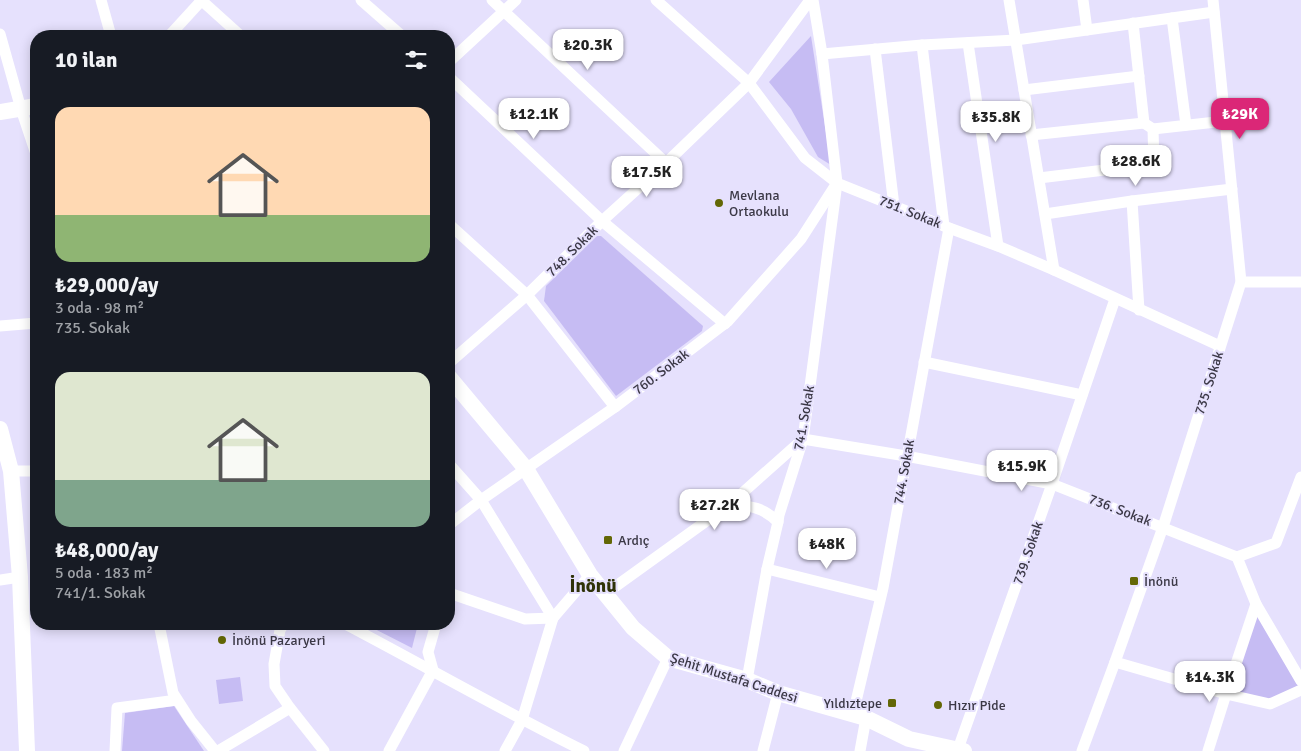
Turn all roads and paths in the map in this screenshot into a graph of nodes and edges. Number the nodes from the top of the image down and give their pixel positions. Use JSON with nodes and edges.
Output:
{"nodes":[{"id":1,"x":101,"y":0,"type":"edge"},
{"id":2,"x":201,"y":0,"type":"edge"},
{"id":3,"x":361,"y":0,"type":"edge"},
{"id":4,"x":492,"y":0,"type":"edge"},
{"id":5,"x":516,"y":0,"type":"edge"},
{"id":6,"x":656,"y":0,"type":"edge"},
{"id":7,"x":811,"y":0,"type":"edge"},
{"id":8,"x":1009,"y":0,"type":"edge"},
{"id":9,"x":1083,"y":0,"type":"edge"},
{"id":10,"x":1213,"y":0,"type":"edge"},
{"id":11,"x":505,"y":11,"type":"junction"},
{"id":12,"x":1214,"y":12,"type":"junction"},
{"id":13,"x":1172,"y":18,"type":"junction"},
{"id":14,"x":1133,"y":23,"type":"junction"},
{"id":15,"x":109,"y":30,"type":"edge"},
{"id":16,"x":174,"y":30,"type":"edge"},
{"id":17,"x":234,"y":30,"type":"edge"},
{"id":18,"x":395,"y":30,"type":"edge"},
{"id":19,"x":1087,"y":30,"type":"junction"},
{"id":20,"x":0,"y":34,"type":"edge"},
{"id":21,"x":1016,"y":40,"type":"junction"},
{"id":22,"x":968,"y":42,"type":"junction"},
{"id":23,"x":922,"y":45,"type":"junction"},
{"id":24,"x":875,"y":49,"type":"junction"},
{"id":25,"x":822,"y":54,"type":"junction"},
{"id":26,"x":455,"y":57,"type":"edge"},
{"id":27,"x":1139,"y":76,"type":"junction"},
{"id":28,"x":749,"y":83,"type":"junction"},
{"id":29,"x":455,"y":84,"type":"edge"},
{"id":30,"x":1024,"y":90,"type":"junction"},
{"id":31,"x":28,"y":107,"type":"edge"},
{"id":32,"x":0,"y":112,"type":"edge"},
{"id":33,"x":1225,"y":121,"type":"junction"},
{"id":34,"x":1186,"y":125,"type":"junction"},
{"id":35,"x":1149,"y":126,"type":"junction"},
{"id":36,"x":1032,"y":135,"type":"junction"},
{"id":37,"x":666,"y":163,"type":"junction"},
{"id":38,"x":1039,"y":178,"type":"junction"},
{"id":39,"x":837,"y":182,"type":"junction"},
{"id":40,"x":1232,"y":188,"type":"junction"},
{"id":41,"x":1132,"y":201,"type":"junction"},
{"id":42,"x":894,"y":206,"type":"junction"},
{"id":43,"x":1045,"y":214,"type":"junction"},
{"id":44,"x":602,"y":221,"type":"junction"},
{"id":45,"x":947,"y":227,"type":"junction"},
{"id":46,"x":455,"y":229,"type":"edge"},
{"id":47,"x":998,"y":246,"type":"junction"},
{"id":48,"x":1054,"y":270,"type":"junction"},
{"id":49,"x":1241,"y":282,"type":"junction"},
{"id":50,"x":1301,"y":282,"type":"edge"},
{"id":51,"x":527,"y":295,"type":"junction"},
{"id":52,"x":1115,"y":299,"type":"junction"},
{"id":53,"x":1139,"y":310,"type":"junction"},
{"id":54,"x":30,"y":324,"type":"edge"},
{"id":55,"x":725,"y":324,"type":"junction"},
{"id":56,"x":0,"y":326,"type":"edge"},
{"id":57,"x":1220,"y":346,"type":"junction"},
{"id":58,"x":455,"y":358,"type":"edge"},
{"id":59,"x":924,"y":362,"type":"junction"},
{"id":60,"x":455,"y":384,"type":"edge"},
{"id":61,"x":1082,"y":395,"type":"junction"},
{"id":62,"x":615,"y":407,"type":"junction"},
{"id":63,"x":0,"y":429,"type":"edge"},
{"id":64,"x":803,"y":439,"type":"junction"},
{"id":65,"x":906,"y":456,"type":"junction"},
{"id":66,"x":526,"y":469,"type":"junction"},
{"id":67,"x":11,"y":471,"type":"junction"},
{"id":68,"x":30,"y":471,"type":"edge"},
{"id":69,"x":455,"y":471,"type":"edge"},
{"id":70,"x":1301,"y":477,"type":"edge"},
{"id":71,"x":1052,"y":484,"type":"junction"},
{"id":72,"x":481,"y":500,"type":"junction"},
{"id":73,"x":730,"y":504,"type":"junction"},
{"id":74,"x":455,"y":521,"type":"edge"},
{"id":75,"x":778,"y":522,"type":"junction"},
{"id":76,"x":1163,"y":527,"type":"junction"},
{"id":77,"x":1237,"y":557,"type":"junction"},
{"id":78,"x":767,"y":569,"type":"junction"},
{"id":79,"x":590,"y":575,"type":"junction"},
{"id":80,"x":20,"y":577,"type":"junction"},
{"id":81,"x":0,"y":580,"type":"edge"},
{"id":82,"x":605,"y":594,"type":"junction"},
{"id":83,"x":455,"y":595,"type":"edge"},
{"id":84,"x":880,"y":597,"type":"junction"},
{"id":85,"x":1256,"y":604,"type":"junction"},
{"id":86,"x":553,"y":618,"type":"junction"},
{"id":87,"x":160,"y":630,"type":"edge"},
{"id":88,"x":280,"y":630,"type":"edge"},
{"id":89,"x":356,"y":630,"type":"edge"},
{"id":90,"x":434,"y":630,"type":"edge"},
{"id":91,"x":668,"y":658,"type":"junction"},
{"id":92,"x":1116,"y":662,"type":"junction"},
{"id":93,"x":433,"y":670,"type":"junction"},
{"id":94,"x":747,"y":680,"type":"junction"},
{"id":95,"x":1301,"y":681,"type":"edge"},
{"id":96,"x":1301,"y":690,"type":"edge"},
{"id":97,"x":778,"y":693,"type":"junction"},
{"id":98,"x":1226,"y":694,"type":"junction"},
{"id":99,"x":177,"y":700,"type":"junction"},
{"id":100,"x":290,"y":708,"type":"junction"},
{"id":101,"x":859,"y":716,"type":"junction"},
{"id":102,"x":522,"y":720,"type":"junction"},
{"id":103,"x":911,"y":745,"type":"edge"},
{"id":104,"x":961,"y":750,"type":"edge"},
{"id":105,"x":27,"y":751,"type":"edge"},
{"id":106,"x":115,"y":751,"type":"edge"},
{"id":107,"x":217,"y":751,"type":"edge"},
{"id":108,"x":324,"y":751,"type":"edge"},
{"id":109,"x":389,"y":751,"type":"edge"},
{"id":110,"x":505,"y":751,"type":"edge"},
{"id":111,"x":584,"y":751,"type":"edge"},
{"id":112,"x":624,"y":751,"type":"edge"},
{"id":113,"x":763,"y":751,"type":"edge"},
{"id":114,"x":860,"y":751,"type":"edge"},
{"id":115,"x":1082,"y":751,"type":"edge"},
{"id":116,"x":1208,"y":751,"type":"edge"}],
"edges":[{"from":1,"to":15,"type":"street"},
{"from":2,"to":16,"type":"street"},
{"from":2,"to":17,"type":"street"},
{"from":3,"to":18,"type":"street"},
{"from":4,"to":11,"type":"street"},
{"from":5,"to":11,"type":"street"},
{"from":6,"to":28,"type":"street","name":"751. Sokak"},
{"from":7,"to":25,"type":"street","name":"741. Sokak"},
{"from":7,"to":28,"type":"street","name":"748. Sokak"},
{"from":8,"to":21,"type":"street"},
{"from":9,"to":19,"type":"street"},
{"from":10,"to":12,"type":"street","name":"735. Sokak"},
{"from":11,"to":26,"type":"street"},
{"from":11,"to":37,"type":"street"},
{"from":12,"to":13,"type":"street"},
{"from":12,"to":33,"type":"street","name":"735. Sokak"},
{"from":13,"to":14,"type":"street"},
{"from":13,"to":34,"type":"street"},
{"from":14,"to":19,"type":"street"},
{"from":14,"to":27,"type":"street"},
{"from":19,"to":21,"type":"street"},
{"from":20,"to":31,"type":"street"},
{"from":21,"to":22,"type":"street"},
{"from":21,"to":30,"type":"street"},
{"from":22,"to":23,"type":"street"},
{"from":22,"to":47,"type":"street"},
{"from":23,"to":24,"type":"street"},
{"from":23,"to":45,"type":"street","name":"744. Sokak"},
{"from":24,"to":25,"type":"street"},
{"from":24,"to":42,"type":"street"},
{"from":25,"to":39,"type":"street","name":"741. Sokak"},
{"from":27,"to":30,"type":"street"},
{"from":27,"to":35,"type":"street"},
{"from":28,"to":37,"type":"street","name":"748. Sokak"},
{"from":28,"to":39,"type":"street","name":"751. Sokak"},
{"from":29,"to":44,"type":"street"},
{"from":30,"to":36,"type":"street"},
{"from":31,"to":32,"type":"street"},
{"from":33,"to":34,"type":"street"},
{"from":33,"to":40,"type":"street","name":"735. Sokak"},
{"from":34,"to":35,"type":"street"},
{"from":35,"to":36,"type":"street"},
{"from":35,"to":38,"type":"street"},
{"from":36,"to":38,"type":"street"},
{"from":37,"to":44,"type":"street","name":"748. Sokak"},
{"from":38,"to":43,"type":"street"},
{"from":39,"to":42,"type":"street","name":"751. Sokak"},
{"from":39,"to":55,"type":"street","name":"760. Sokak"},
{"from":39,"to":64,"type":"street","name":"741. Sokak"},
{"from":40,"to":41,"type":"street"},
{"from":40,"to":49,"type":"street","name":"735. Sokak"},
{"from":41,"to":43,"type":"street"},
{"from":41,"to":53,"type":"street"},
{"from":42,"to":45,"type":"street","name":"751. Sokak"},
{"from":43,"to":48,"type":"street"},
{"from":44,"to":51,"type":"street","name":"748. Sokak"},
{"from":44,"to":55,"type":"street"},
{"from":45,"to":47,"type":"street","name":"751. Sokak"},
{"from":45,"to":59,"type":"street","name":"744. Sokak"},
{"from":46,"to":51,"type":"street"},
{"from":47,"to":48,"type":"street","name":"751. Sokak"},
{"from":48,"to":52,"type":"street","name":"751. Sokak"},
{"from":49,"to":50,"type":"street"},
{"from":49,"to":57,"type":"street","name":"735. Sokak"},
{"from":51,"to":58,"type":"street","name":"748. Sokak"},
{"from":51,"to":62,"type":"street"},
{"from":52,"to":53,"type":"street","name":"751. Sokak"},
{"from":52,"to":61,"type":"street","name":"739. Sokak"},
{"from":53,"to":57,"type":"street","name":"751. Sokak"},
{"from":54,"to":56,"type":"street"},
{"from":55,"to":62,"type":"street","name":"760. Sokak"},
{"from":57,"to":76,"type":"street","name":"735. Sokak"},
{"from":59,"to":61,"type":"street"},
{"from":59,"to":65,"type":"street","name":"744. Sokak"},
{"from":60,"to":66,"type":"street","name":"Şehit Mustafa Caddesi"},
{"from":61,"to":71,"type":"street","name":"739. Sokak"},
{"from":62,"to":66,"type":"street","name":"760. Sokak"},
{"from":63,"to":67,"type":"street"},
{"from":64,"to":65,"type":"street","name":"736. Sokak"},
{"from":64,"to":73,"type":"street"},
{"from":64,"to":75,"type":"street","name":"741. Sokak"},
{"from":65,"to":71,"type":"street","name":"736. Sokak"},
{"from":65,"to":84,"type":"street","name":"744. Sokak"},
{"from":66,"to":72,"type":"street","name":"760. Sokak"},
{"from":66,"to":79,"type":"street","name":"Şehit Mustafa Caddesi"},
{"from":67,"to":68,"type":"street"},
{"from":67,"to":80,"type":"street"},
{"from":69,"to":72,"type":"street"},
{"from":70,"to":77,"type":"street"},
{"from":71,"to":76,"type":"street","name":"736. Sokak"},
{"from":71,"to":104,"type":"street","name":"739. Sokak"},
{"from":72,"to":74,"type":"street","name":"760. Sokak"},
{"from":72,"to":86,"type":"street"},
{"from":73,"to":75,"type":"street"},
{"from":73,"to":82,"type":"street"},
{"from":75,"to":78,"type":"street","name":"741. Sokak"},
{"from":76,"to":77,"type":"street","name":"736. Sokak"},
{"from":76,"to":92,"type":"street","name":"735. Sokak"},
{"from":77,"to":85,"type":"street"},
{"from":78,"to":84,"type":"street"},
{"from":78,"to":94,"type":"street","name":"741. Sokak"},
{"from":79,"to":82,"type":"street","name":"Şehit Mustafa Caddesi"},
{"from":79,"to":86,"type":"street"},
{"from":80,"to":81,"type":"street"},
{"from":80,"to":105,"type":"street"},
{"from":82,"to":91,"type":"street","name":"Şehit Mustafa Caddesi"},
{"from":83,"to":86,"type":"street"},
{"from":84,"to":101,"type":"street","name":"744. Sokak"},
{"from":85,"to":95,"type":"street"},
{"from":85,"to":98,"type":"street"},
{"from":86,"to":102,"type":"street"},
{"from":87,"to":99,"type":"street"},
{"from":88,"to":100,"type":"street"},
{"from":89,"to":93,"type":"street"},
{"from":90,"to":93,"type":"street"},
{"from":91,"to":94,"type":"street","name":"Şehit Mustafa Caddesi"},
{"from":91,"to":112,"type":"street"},
{"from":92,"to":98,"type":"street"},
{"from":92,"to":115,"type":"street","name":"735. Sokak"},
{"from":93,"to":102,"type":"street"},
{"from":93,"to":109,"type":"street"},
{"from":94,"to":97,"type":"street","name":"Şehit Mustafa Caddesi"},
{"from":96,"to":98,"type":"street"},
{"from":97,"to":101,"type":"street","name":"Şehit Mustafa Caddesi"},
{"from":97,"to":113,"type":"street"},
{"from":98,"to":116,"type":"street"},
{"from":99,"to":106,"type":"street"},
{"from":99,"to":107,"type":"street"},
{"from":100,"to":107,"type":"street"},
{"from":100,"to":108,"type":"street"},
{"from":101,"to":103,"type":"street","name":"Şehit Mustafa Caddesi"},
{"from":101,"to":114,"type":"street","name":"744. Sokak"},
{"from":102,"to":110,"type":"street"},
{"from":102,"to":111,"type":"street"},
{"from":103,"to":104,"type":"street","name":"Şehit Mustafa Caddesi"}]}
